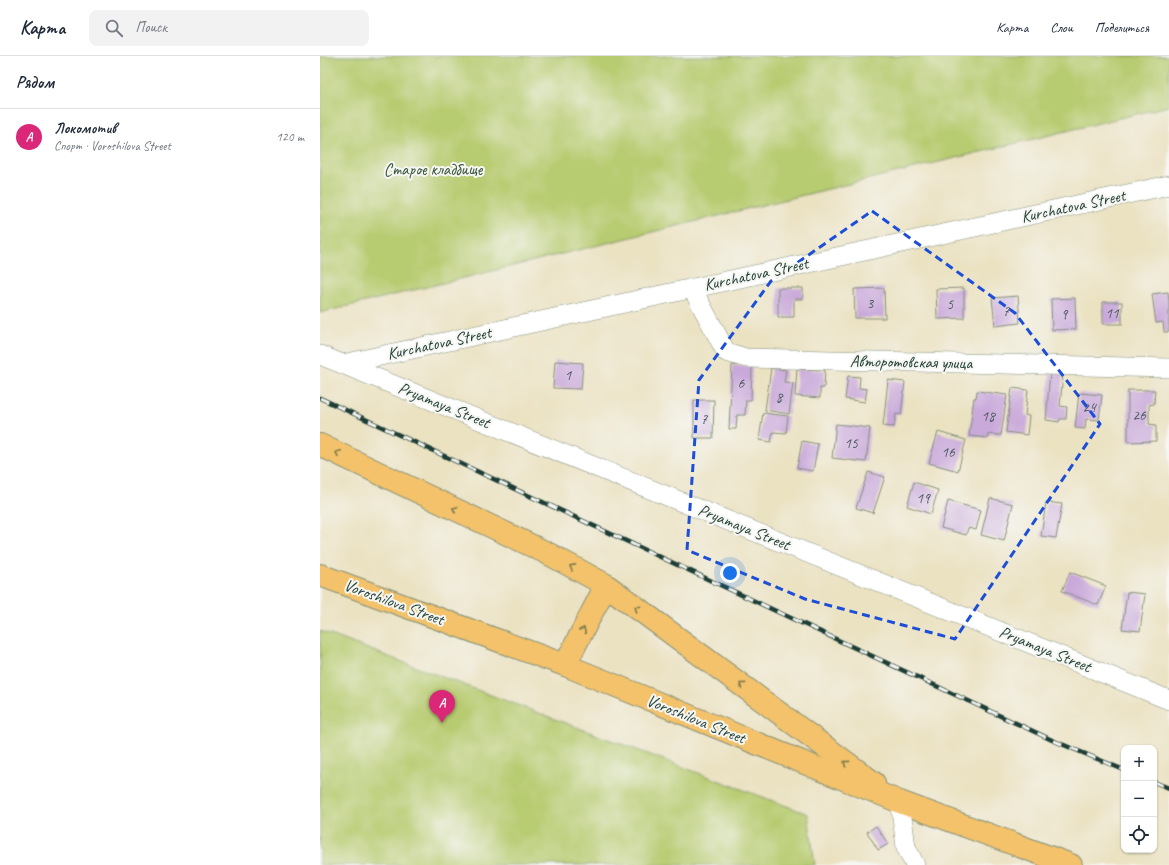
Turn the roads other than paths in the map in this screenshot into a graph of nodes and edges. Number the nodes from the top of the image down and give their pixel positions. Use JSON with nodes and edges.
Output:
{"nodes":[{"id":1,"x":1169,"y":185,"type":"edge"},
{"id":2,"x":692,"y":288,"type":"junction"},
{"id":3,"x":320,"y":355,"type":"edge"},
{"id":4,"x":343,"y":364,"type":"junction"},
{"id":5,"x":1169,"y":368,"type":"edge"},
{"id":6,"x":320,"y":445,"type":"edge"},
{"id":7,"x":320,"y":575,"type":"edge"},
{"id":8,"x":606,"y":585,"type":"junction"},
{"id":9,"x":565,"y":665,"type":"junction"},
{"id":10,"x":1169,"y":700,"type":"edge"},
{"id":11,"x":900,"y":802,"type":"junction"},
{"id":12,"x":915,"y":865,"type":"edge"},
{"id":13,"x":1071,"y":865,"type":"edge"}],
"edges":[{"from":1,"to":2,"type":"street","name":"Kurchatova Street"},
{"from":2,"to":4,"type":"street","name":"Kurchatova Street"},
{"from":2,"to":5,"type":"street","name":"Авторотовская улица"},
{"from":3,"to":4,"type":"street","name":"Pryamaya Street"},
{"from":4,"to":10,"type":"street","name":"Pryamaya Street"},
{"from":8,"to":6,"type":"main road","one_way":true},
{"from":7,"to":9,"type":"main road","name":"Voroshilova Street"},
{"from":9,"to":8,"type":"main road","one_way":true},
{"from":11,"to":8,"type":"main road","one_way":true},
{"from":9,"to":11,"type":"main road","name":"Voroshilova Street"},
{"from":11,"to":12,"type":"street"},
{"from":11,"to":13,"type":"main road","name":"Voroshilova Street"}]}
